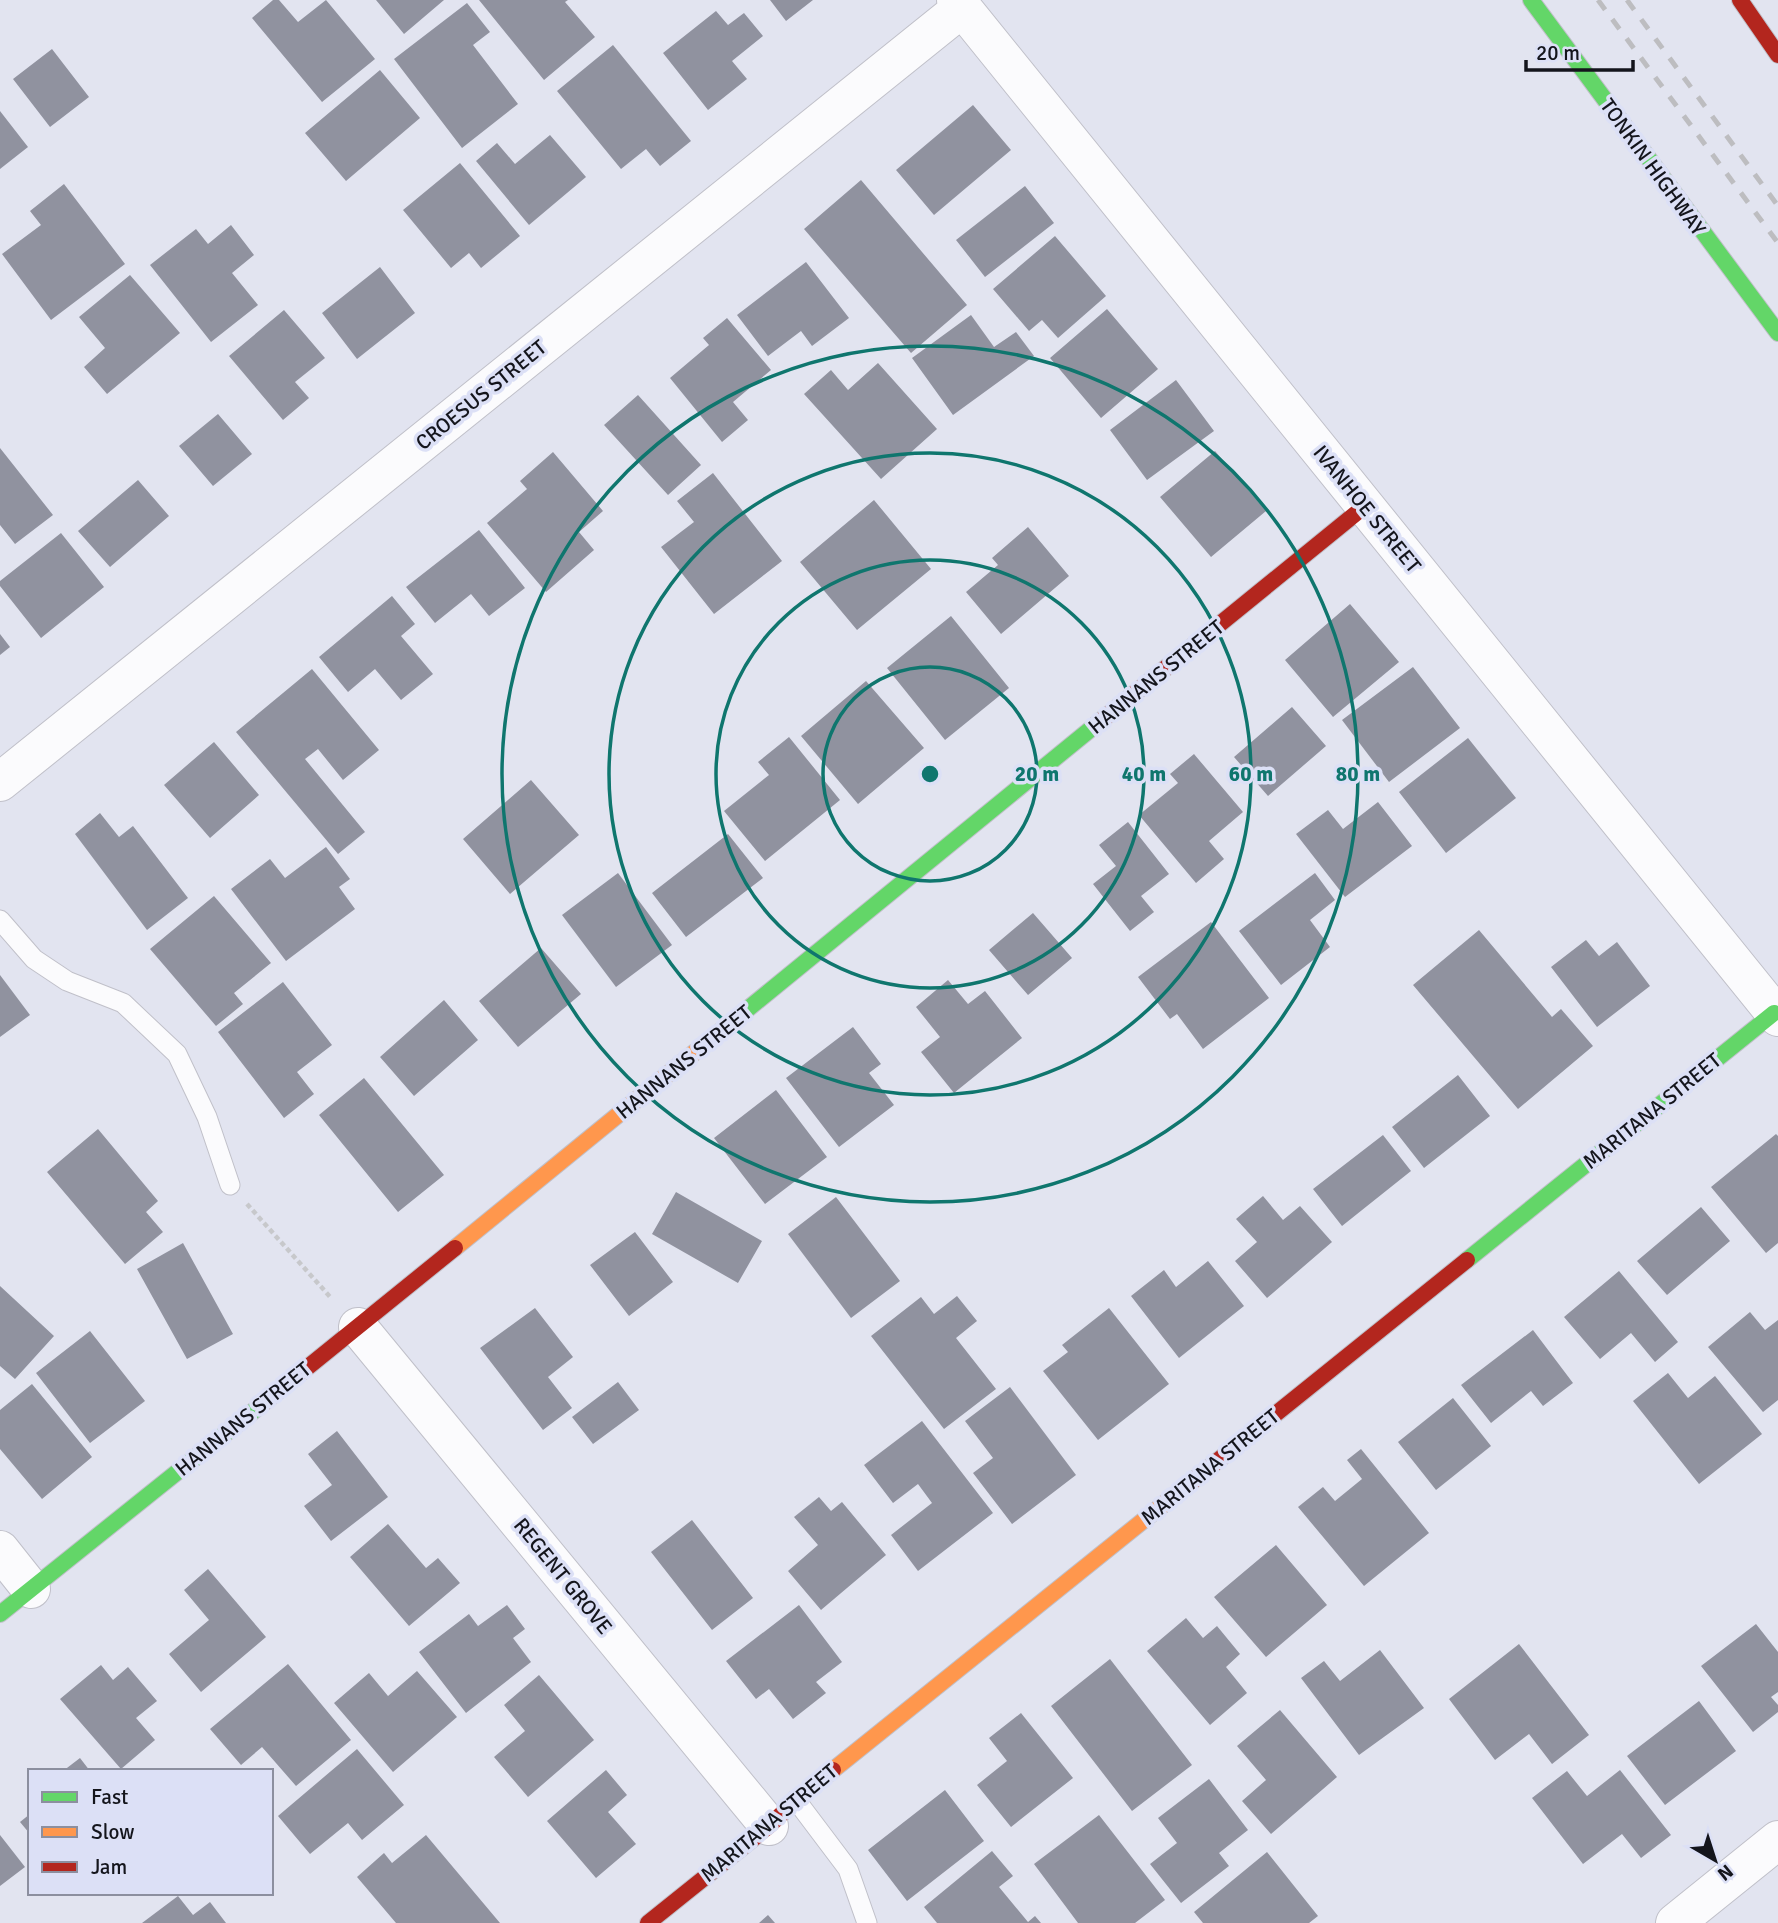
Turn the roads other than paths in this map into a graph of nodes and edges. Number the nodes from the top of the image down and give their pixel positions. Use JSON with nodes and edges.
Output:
{"nodes":[{"id":1,"x":1531,"y":0,"type":"edge"},
{"id":2,"x":1740,"y":0,"type":"edge"},
{"id":3,"x":959,"y":4,"type":"edge"},
{"id":4,"x":1550,"y":53,"type":"dead end"},
{"id":5,"x":1778,"y":55,"type":"edge"},
{"id":6,"x":1702,"y":234,"type":"junction"},
{"id":7,"x":1778,"y":333,"type":"edge"},
{"id":8,"x":1365,"y":506,"type":"junction"},
{"id":9,"x":0,"y":782,"type":"edge"},
{"id":10,"x":0,"y":920,"type":"edge"},
{"id":11,"x":1776,"y":1015,"type":"edge"},
{"id":12,"x":230,"y":1185,"type":"road end"},
{"id":13,"x":358,"y":1327,"type":"junction"},
{"id":14,"x":0,"y":1550,"type":"edge"},
{"id":15,"x":31,"y":1589,"type":"junction"},
{"id":16,"x":0,"y":1614,"type":"edge"},
{"id":17,"x":796,"y":1800,"type":"junction"},
{"id":18,"x":769,"y":1826,"type":"junction"},
{"id":19,"x":1778,"y":1840,"type":"edge"},
{"id":20,"x":648,"y":1923,"type":"edge"},
{"id":21,"x":867,"y":1923,"type":"edge"},
{"id":22,"x":1675,"y":1923,"type":"edge"}],
"edges":[{"from":1,"to":6,"type":"main road","name":"TONKIN HIGHWAY"},
{"from":2,"to":5,"type":"main road"},
{"from":3,"to":8,"type":"street","name":"IVANHOE STREET"},
{"from":3,"to":9,"type":"street","name":"CROESUS STREET"},
{"from":4,"to":6,"type":"main road"},
{"from":6,"to":7,"type":"main road","name":"TONKIN HIGHWAY"},
{"from":8,"to":11,"type":"street","name":"IVANHOE STREET"},
{"from":8,"to":13,"type":"main road","name":"HANNANS STREET"},
{"from":10,"to":12,"type":"lane"},
{"from":11,"to":17,"type":"main road","name":"MARITANA STREET"},
{"from":13,"to":15,"type":"main road","name":"HANNANS STREET"},
{"from":13,"to":18,"type":"street","name":"REGENT GROVE"},
{"from":14,"to":15,"type":"street"},
{"from":15,"to":16,"type":"main road","name":"HANNANS STREET"},
{"from":17,"to":18,"type":"main road","name":"MARITANA STREET"},
{"from":17,"to":21,"type":"lane"},
{"from":18,"to":20,"type":"main road","name":"MARITANA STREET"},
{"from":19,"to":22,"type":"street"}]}
